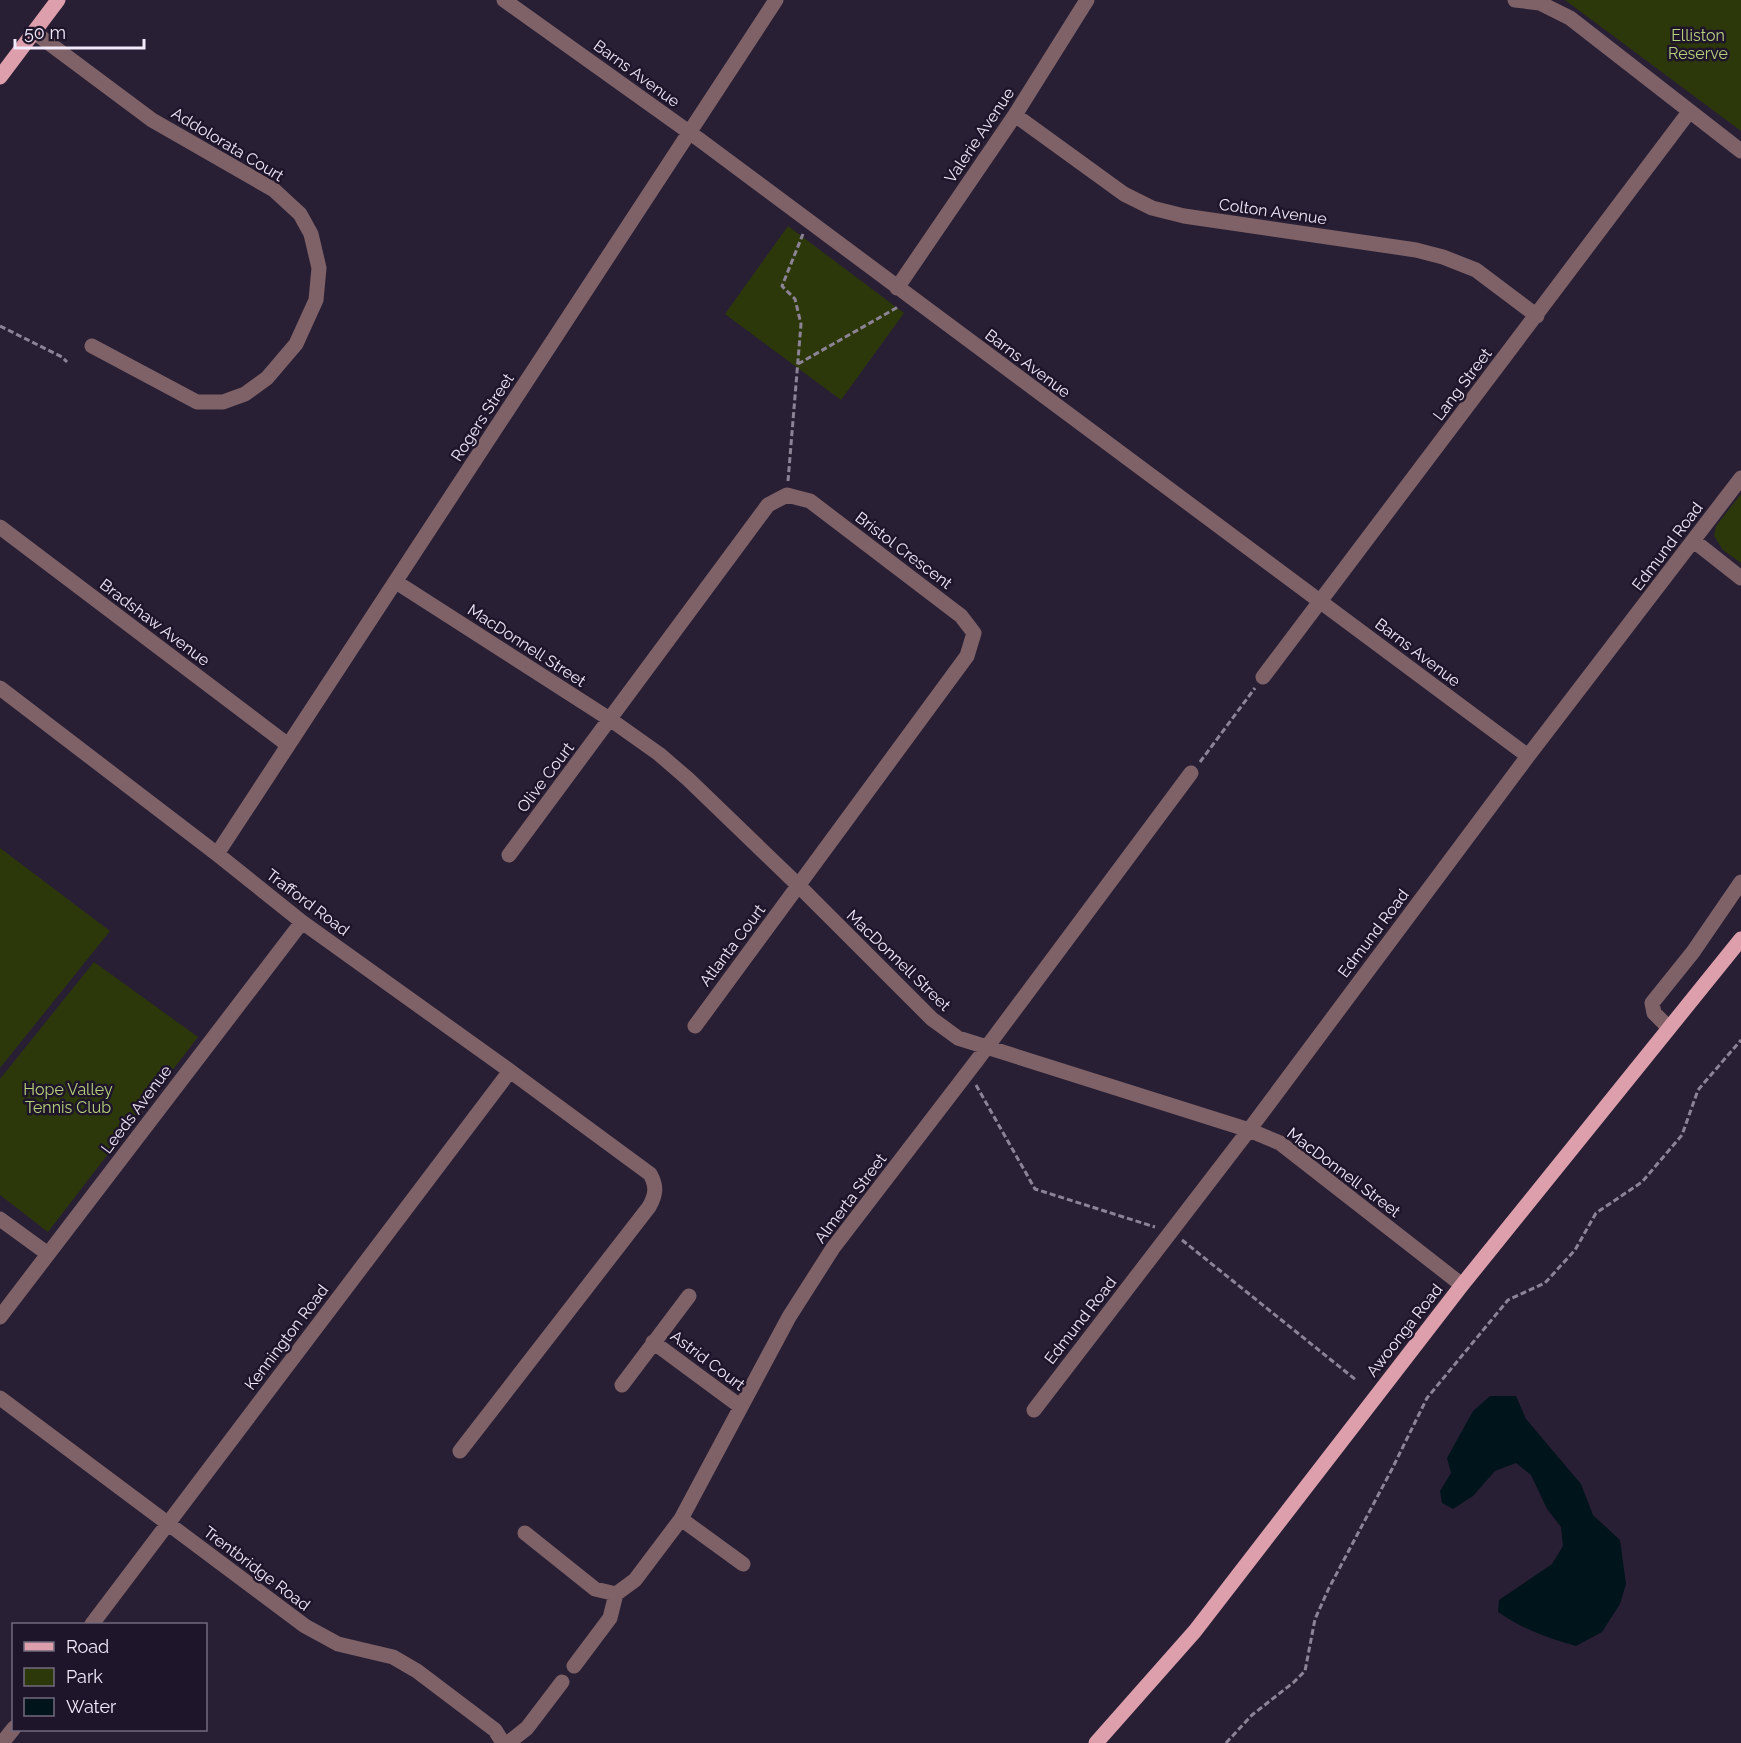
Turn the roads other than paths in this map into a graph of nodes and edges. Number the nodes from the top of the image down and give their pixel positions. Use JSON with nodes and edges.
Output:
{"nodes":[{"id":1,"x":58,"y":0,"type":"edge"},
{"id":2,"x":504,"y":0,"type":"edge"},
{"id":3,"x":776,"y":0,"type":"edge"},
{"id":4,"x":1087,"y":0,"type":"edge"},
{"id":5,"x":1515,"y":0,"type":"edge"},
{"id":6,"x":34,"y":32,"type":"junction"},
{"id":7,"x":0,"y":77,"type":"edge"},
{"id":8,"x":1689,"y":112,"type":"junction"},
{"id":9,"x":1015,"y":115,"type":"junction"},
{"id":10,"x":689,"y":133,"type":"junction"},
{"id":11,"x":1741,"y":151,"type":"edge"},
{"id":12,"x":897,"y":288,"type":"junction"},
{"id":13,"x":1537,"y":316,"type":"junction"},
{"id":14,"x":92,"y":346,"type":"dead end"},
{"id":15,"x":1741,"y":478,"type":"edge"},
{"id":16,"x":0,"y":527,"type":"edge"},
{"id":17,"x":1694,"y":541,"type":"junction"},
{"id":18,"x":1741,"y":578,"type":"edge"},
{"id":19,"x":396,"y":582,"type":"junction"},
{"id":20,"x":1319,"y":602,"type":"junction"},
{"id":21,"x":1263,"y":677,"type":"road end"},
{"id":22,"x":0,"y":688,"type":"edge"},
{"id":23,"x":610,"y":720,"type":"junction"},
{"id":24,"x":288,"y":746,"type":"junction"},
{"id":25,"x":1528,"y":756,"type":"junction"},
{"id":26,"x":1191,"y":773,"type":"road end"},
{"id":27,"x":217,"y":854,"type":"junction"},
{"id":28,"x":509,"y":855,"type":"dead end"},
{"id":29,"x":1741,"y":882,"type":"edge"},
{"id":30,"x":799,"y":886,"type":"junction"},
{"id":31,"x":302,"y":922,"type":"junction"},
{"id":32,"x":1741,"y":939,"type":"edge"},
{"id":33,"x":694,"y":1026,"type":"dead end"},
{"id":34,"x":1669,"y":1028,"type":"junction"},
{"id":35,"x":988,"y":1046,"type":"junction"},
{"id":36,"x":510,"y":1071,"type":"junction"},
{"id":37,"x":1249,"y":1130,"type":"junction"},
{"id":38,"x":0,"y":1219,"type":"edge"},
{"id":39,"x":48,"y":1254,"type":"junction"},
{"id":40,"x":1462,"y":1285,"type":"junction"},
{"id":41,"x":689,"y":1296,"type":"dead end"},
{"id":42,"x":0,"y":1317,"type":"edge"},
{"id":43,"x":653,"y":1342,"type":"junction"},
{"id":44,"x":622,"y":1385,"type":"dead end"},
{"id":45,"x":0,"y":1398,"type":"edge"},
{"id":46,"x":741,"y":1407,"type":"junction"},
{"id":47,"x":1034,"y":1410,"type":"dead end"},
{"id":48,"x":460,"y":1451,"type":"dead end"},
{"id":49,"x":681,"y":1519,"type":"junction"},
{"id":50,"x":168,"y":1524,"type":"junction"},
{"id":51,"x":525,"y":1533,"type":"dead end"},
{"id":52,"x":743,"y":1564,"type":"dead end"},
{"id":53,"x":616,"y":1594,"type":"junction"},
{"id":54,"x":93,"y":1623,"type":"edge"},
{"id":55,"x":574,"y":1666,"type":"dead end"},
{"id":56,"x":562,"y":1682,"type":"dead end"},
{"id":57,"x":12,"y":1730,"type":"edge"},
{"id":58,"x":2,"y":1743,"type":"edge"},
{"id":59,"x":503,"y":1743,"type":"edge"},
{"id":60,"x":508,"y":1743,"type":"edge"},
{"id":61,"x":1096,"y":1743,"type":"edge"}],
"edges":[{"from":1,"to":6,"type":"main road"},
{"from":2,"to":10,"type":"street","name":"Barns Avenue"},
{"from":3,"to":10,"type":"street","name":"Rogers Street"},
{"from":4,"to":9,"type":"street","name":"Valerie Avenue"},
{"from":5,"to":8,"type":"street"},
{"from":6,"to":7,"type":"main road"},
{"from":6,"to":14,"type":"street","name":"Addolorata Court"},
{"from":8,"to":11,"type":"street"},
{"from":8,"to":13,"type":"street","name":"Lang Street"},
{"from":9,"to":12,"type":"street","name":"Valerie Avenue"},
{"from":9,"to":13,"type":"street","name":"Colton Avenue"},
{"from":10,"to":12,"type":"street","name":"Barns Avenue"},
{"from":10,"to":19,"type":"street","name":"Rogers Street"},
{"from":12,"to":20,"type":"street","name":"Barns Avenue"},
{"from":13,"to":20,"type":"street","name":"Lang Street"},
{"from":15,"to":17,"type":"street","name":"Edmund Road"},
{"from":16,"to":24,"type":"street","name":"Bradshaw Avenue"},
{"from":17,"to":18,"type":"street"},
{"from":17,"to":25,"type":"street","name":"Edmund Road"},
{"from":19,"to":23,"type":"street","name":"MacDonnell Street"},
{"from":19,"to":24,"type":"street","name":"Rogers Street"},
{"from":20,"to":21,"type":"street","name":"Lang Street"},
{"from":20,"to":25,"type":"street","name":"Barns Avenue"},
{"from":22,"to":27,"type":"street","name":"Trafford Road"},
{"from":23,"to":28,"type":"street","name":"Olive Court"},
{"from":23,"to":30,"type":"street","name":"MacDonnell Street"},
{"from":23,"to":30,"type":"street","name":"Bristol Crescent"},
{"from":24,"to":27,"type":"street","name":"Rogers Street"},
{"from":25,"to":37,"type":"street","name":"Edmund Road"},
{"from":26,"to":35,"type":"street","name":"Almerta Street"},
{"from":27,"to":31,"type":"street","name":"Trafford Road"},
{"from":29,"to":34,"type":"street"},
{"from":30,"to":33,"type":"street","name":"Atlanta Court"},
{"from":30,"to":35,"type":"street","name":"MacDonnell Street"},
{"from":31,"to":36,"type":"street","name":"Trafford Road"},
{"from":31,"to":39,"type":"street","name":"Leeds Avenue"},
{"from":32,"to":34,"type":"main road","name":"Awoonga Road"},
{"from":34,"to":40,"type":"main road","name":"Awoonga Road"},
{"from":35,"to":37,"type":"street","name":"MacDonnell Street"},
{"from":35,"to":46,"type":"street","name":"Almerta Street"},
{"from":36,"to":48,"type":"street","name":"Trafford Road"},
{"from":36,"to":50,"type":"street","name":"Kennington Road"},
{"from":37,"to":40,"type":"street","name":"MacDonnell Street"},
{"from":37,"to":47,"type":"street","name":"Edmund Road"},
{"from":38,"to":39,"type":"street"},
{"from":39,"to":42,"type":"street","name":"Leeds Avenue"},
{"from":40,"to":61,"type":"main road","name":"Awoonga Road"},
{"from":41,"to":43,"type":"street","name":"Astrid Court"},
{"from":43,"to":44,"type":"street","name":"Astrid Court"},
{"from":43,"to":46,"type":"street","name":"Astrid Court"},
{"from":45,"to":50,"type":"street","name":"Trentbridge Road"},
{"from":46,"to":49,"type":"street","name":"Almerta Street"},
{"from":49,"to":52,"type":"street"},
{"from":49,"to":53,"type":"street","name":"Almerta Street"},
{"from":50,"to":54,"type":"street","name":"Kennington Road"},
{"from":50,"to":59,"type":"street","name":"Trentbridge Road"},
{"from":51,"to":53,"type":"street"},
{"from":53,"to":55,"type":"street"},
{"from":56,"to":60,"type":"street"},
{"from":57,"to":58,"type":"street"}]}
